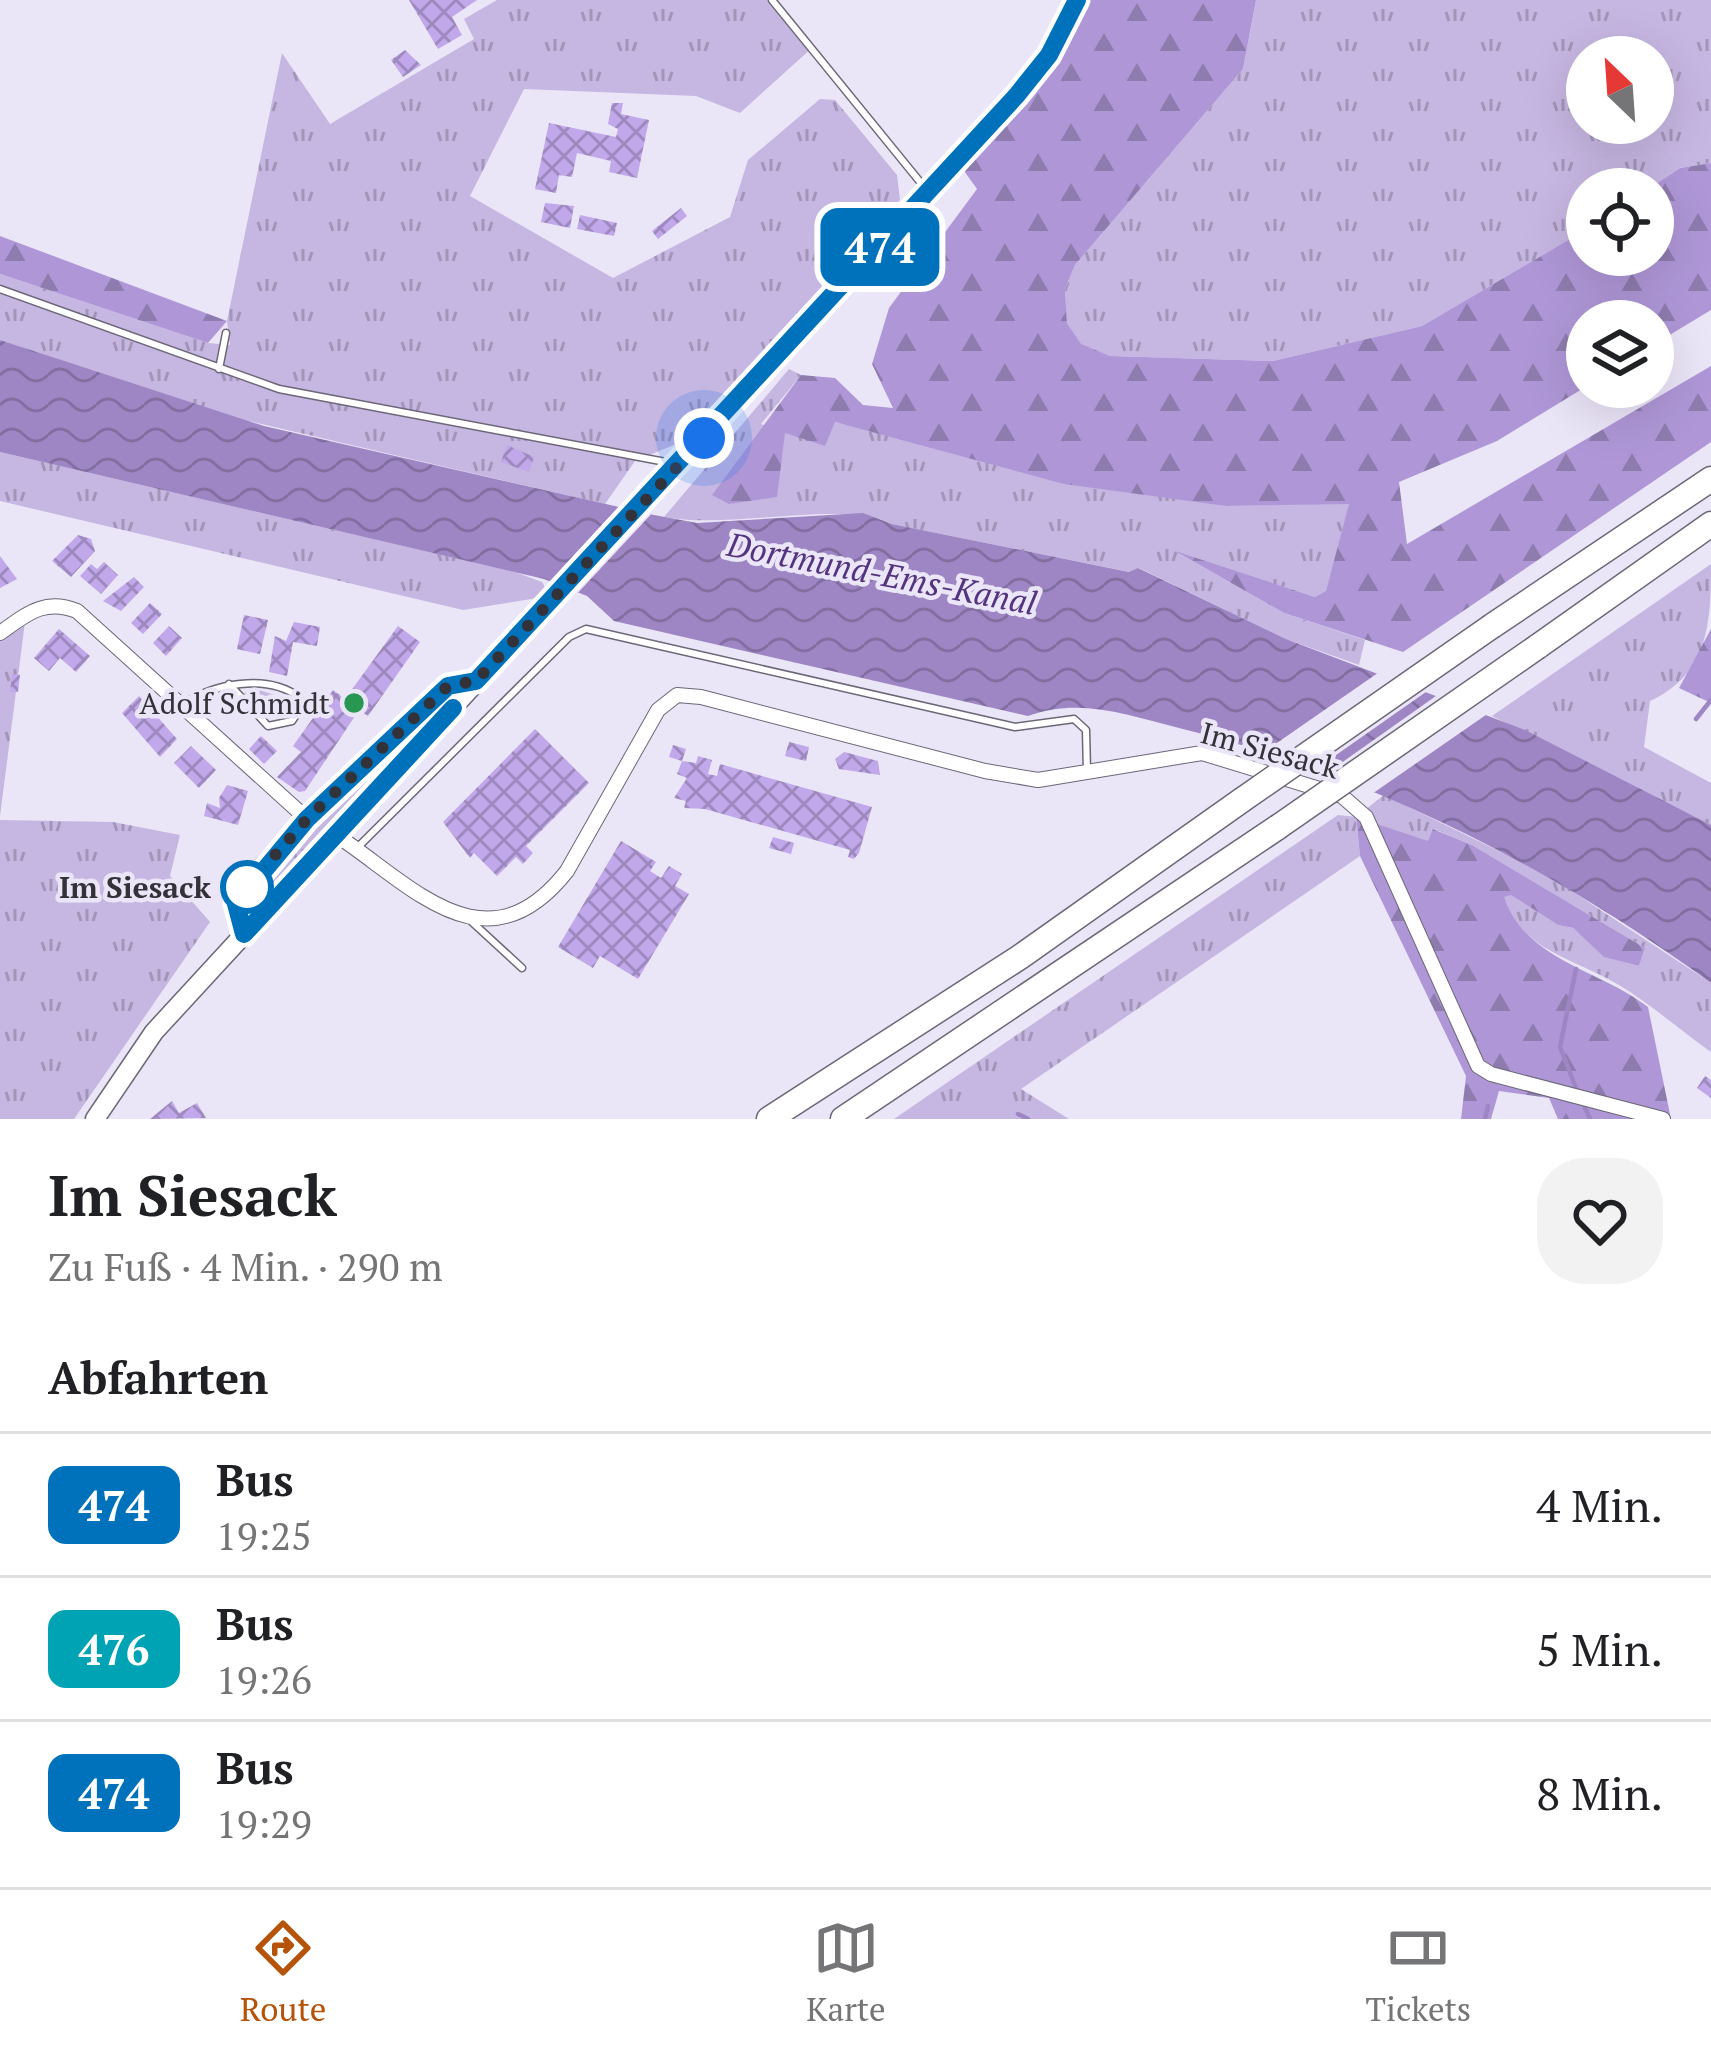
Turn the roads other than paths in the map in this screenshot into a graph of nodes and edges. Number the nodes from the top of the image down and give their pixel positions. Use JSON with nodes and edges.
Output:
{"nodes":[{"id":1,"x":772,"y":0,"type":"edge"},
{"id":2,"x":1077,"y":0,"type":"edge"},
{"id":3,"x":929,"y":193,"type":"junction"},
{"id":4,"x":0,"y":289,"type":"edge"},
{"id":5,"x":226,"y":333,"type":"dead end"},
{"id":6,"x":220,"y":369,"type":"junction"},
{"id":7,"x":680,"y":464,"type":"junction"},
{"id":8,"x":1711,"y":479,"type":"edge"},
{"id":9,"x":1711,"y":524,"type":"edge"},
{"id":10,"x":0,"y":633,"type":"edge"},
{"id":11,"x":476,"y":681,"type":"junction"},
{"id":12,"x":229,"y":684,"type":"junction"},
{"id":13,"x":183,"y":704,"type":"junction"},
{"id":14,"x":1087,"y":775,"type":"junction"},
{"id":15,"x":307,"y":819,"type":"junction"},
{"id":16,"x":335,"y":835,"type":"junction"},
{"id":17,"x":356,"y":848,"type":"junction"},
{"id":18,"x":470,"y":919,"type":"junction"},
{"id":19,"x":244,"y":934,"type":"junction"},
{"id":20,"x":523,"y":968,"type":"dead end"},
{"id":21,"x":95,"y":1119,"type":"edge"},
{"id":22,"x":769,"y":1119,"type":"edge"},
{"id":23,"x":843,"y":1119,"type":"edge"},
{"id":24,"x":1664,"y":1119,"type":"edge"}],
"edges":[{"from":1,"to":3,"type":"lane"},
{"from":2,"to":3,"type":"main road"},
{"from":3,"to":7,"type":"main road"},
{"from":4,"to":6,"type":"lane"},
{"from":5,"to":6,"type":"lane"},
{"from":6,"to":7,"type":"lane"},
{"from":7,"to":11,"type":"main road"},
{"from":8,"to":22,"type":"highway","bridge":true},
{"from":9,"to":23,"type":"highway","bridge":true},
{"from":10,"to":13,"type":"street"},
{"from":11,"to":15,"type":"lane"},
{"from":11,"to":16,"type":"main road"},
{"from":12,"to":12,"type":"lane"},
{"from":12,"to":13,"type":"lane"},
{"from":13,"to":15,"type":"street"},
{"from":14,"to":17,"type":"lane"},
{"from":14,"to":18,"type":"street","name":"Im Siesack"},
{"from":14,"to":24,"type":"street","name":"Im Siesack"},
{"from":15,"to":19,"type":"street"},
{"from":16,"to":17,"type":"street"},
{"from":16,"to":19,"type":"main road"},
{"from":17,"to":18,"type":"street"},
{"from":18,"to":20,"type":"lane"},
{"from":19,"to":21,"type":"main road"}]}
